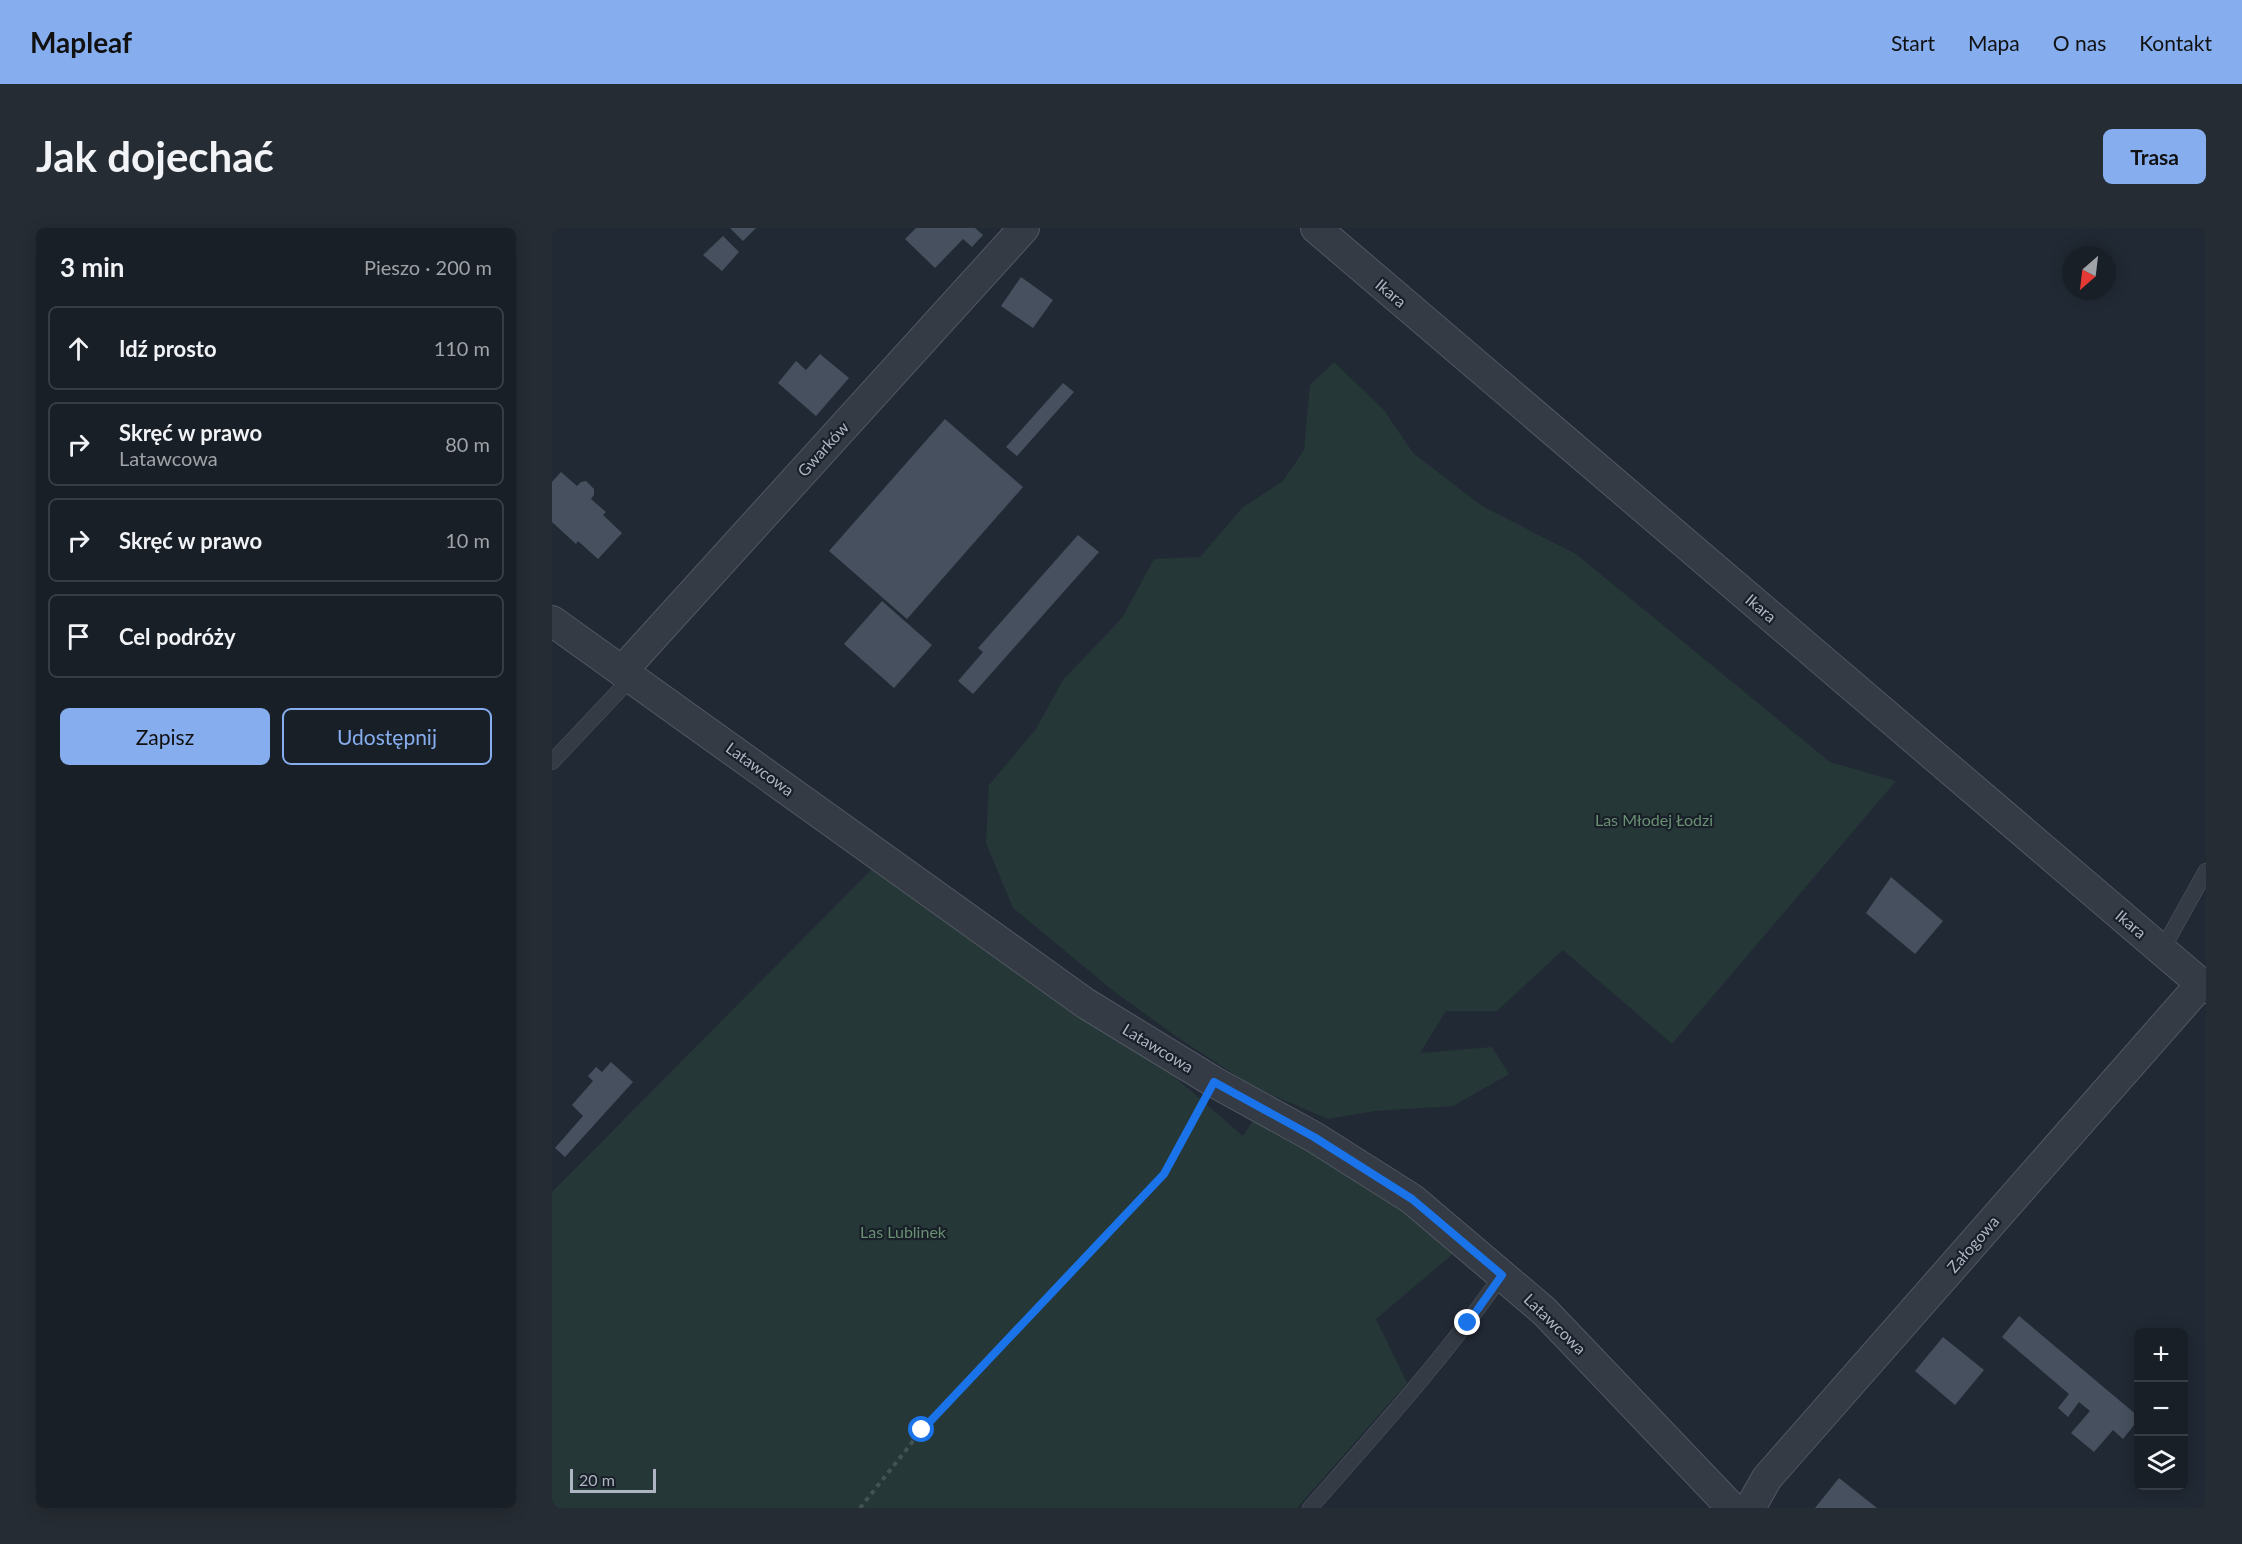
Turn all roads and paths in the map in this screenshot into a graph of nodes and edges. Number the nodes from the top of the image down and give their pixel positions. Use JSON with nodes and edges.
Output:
{"nodes":[{"id":1,"x":1024,"y":228,"type":"edge"},
{"id":2,"x":1316,"y":228,"type":"edge"},
{"id":3,"x":552,"y":621,"type":"edge"},
{"id":4,"x":627,"y":674,"type":"junction"},
{"id":5,"x":552,"y":762,"type":"edge"},
{"id":6,"x":2206,"y":871,"type":"edge"},
{"id":7,"x":2162,"y":951,"type":"junction"},
{"id":8,"x":2204,"y":986,"type":"edge"},
{"id":9,"x":1214,"y":1082,"type":"junction"},
{"id":10,"x":1502,"y":1275,"type":"junction"},
{"id":11,"x":860,"y":1508,"type":"edge"},
{"id":12,"x":1310,"y":1508,"type":"edge"},
{"id":13,"x":1732,"y":1508,"type":"edge"},
{"id":14,"x":1750,"y":1508,"type":"edge"}],
"edges":[{"from":1,"to":4,"type":"street","name":"Gwarków"},
{"from":2,"to":7,"type":"street","name":"Ikara"},
{"from":3,"to":4,"type":"street","name":"Latawcowa"},
{"from":4,"to":5,"type":"lane"},
{"from":4,"to":9,"type":"street","name":"Latawcowa"},
{"from":6,"to":7,"type":"lane"},
{"from":7,"to":8,"type":"street","name":"Ikara"},
{"from":8,"to":14,"type":"street","name":"Załogowa"},
{"from":9,"to":10,"type":"street","name":"Latawcowa"},
{"from":9,"to":11,"type":"path"},
{"from":10,"to":12,"type":"lane"},
{"from":10,"to":13,"type":"street","name":"Latawcowa"}]}
